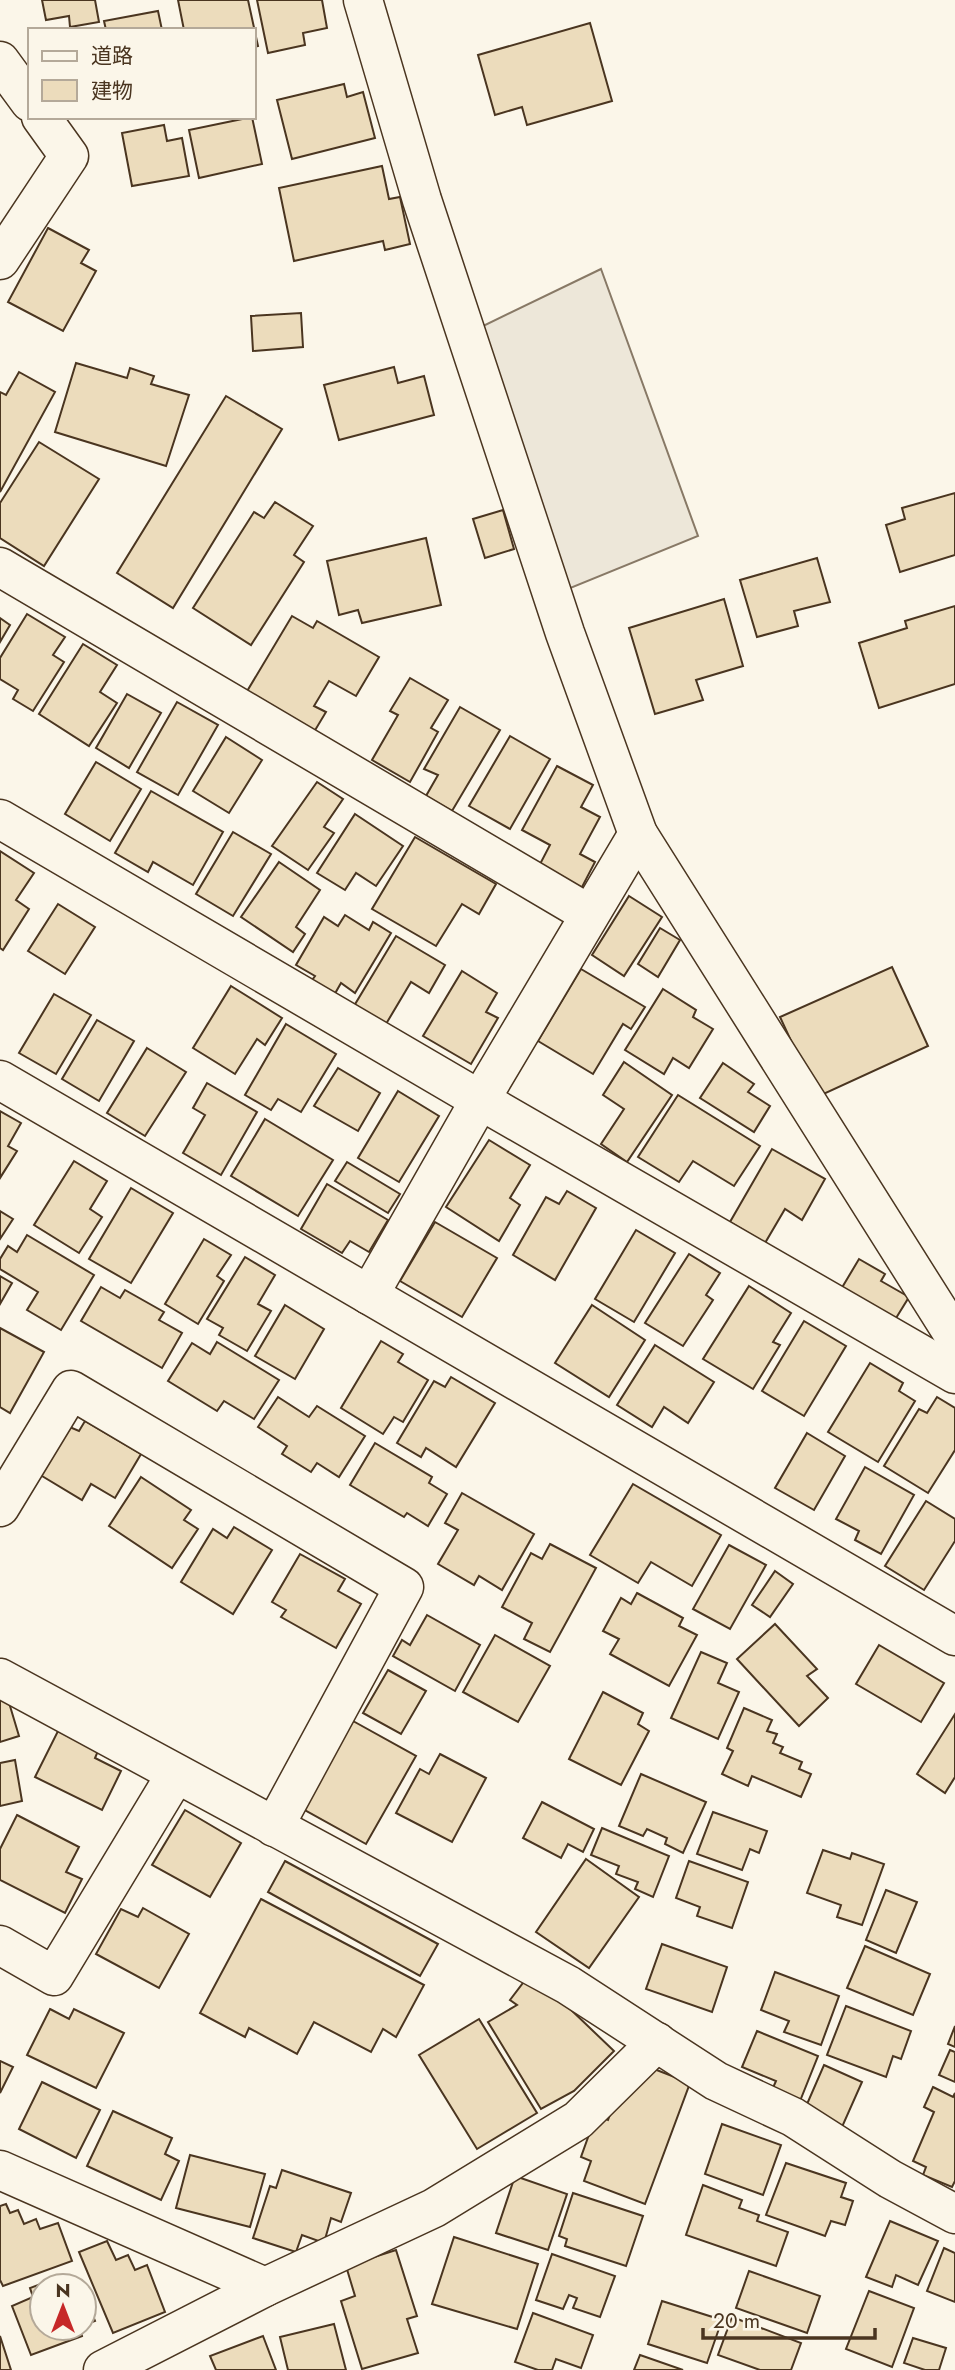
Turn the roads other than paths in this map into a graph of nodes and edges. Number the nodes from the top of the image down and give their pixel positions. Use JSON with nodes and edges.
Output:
{"nodes":[{"id":1,"x":363,"y":0,"type":"edge"},
{"id":2,"x":0,"y":61,"type":"edge"},
{"id":3,"x":28,"y":99,"type":"edge"},
{"id":4,"x":42,"y":119,"type":"edge"},
{"id":5,"x":0,"y":260,"type":"edge"},
{"id":6,"x":0,"y":567,"type":"edge"},
{"id":7,"x":0,"y":819,"type":"edge"},
{"id":8,"x":638,"y":834,"type":"junction"},
{"id":9,"x":590,"y":914,"type":"junction"},
{"id":10,"x":0,"y":1080,"type":"edge"},
{"id":11,"x":480,"y":1100,"type":"junction"},
{"id":12,"x":369,"y":1295,"type":"junction"},
{"id":13,"x":955,"y":1337,"type":"edge"},
{"id":14,"x":955,"y":1374,"type":"edge"},
{"id":15,"x":0,"y":1507,"type":"edge"},
{"id":16,"x":955,"y":1636,"type":"edge"},
{"id":17,"x":1,"y":1680,"type":"edge"},
{"id":18,"x":176,"y":1774,"type":"junction"},
{"id":19,"x":274,"y":1827,"type":"junction"},
{"id":20,"x":0,"y":1945,"type":"edge"},
{"id":21,"x":657,"y":2042,"type":"junction"},
{"id":22,"x":0,"y":2170,"type":"edge"},
{"id":23,"x":955,"y":2214,"type":"edge"},
{"id":24,"x":265,"y":2287,"type":"junction"},
{"id":25,"x":103,"y":2370,"type":"edge"}],
"edges":[{"from":1,"to":8,"type":"street"},
{"from":2,"to":3,"type":"street"},
{"from":4,"to":5,"type":"street"},
{"from":6,"to":9,"type":"street"},
{"from":7,"to":11,"type":"street"},
{"from":8,"to":9,"type":"street"},
{"from":8,"to":13,"type":"street"},
{"from":9,"to":11,"type":"street"},
{"from":10,"to":12,"type":"street"},
{"from":11,"to":12,"type":"street"},
{"from":11,"to":14,"type":"street"},
{"from":12,"to":16,"type":"street"},
{"from":15,"to":19,"type":"street"},
{"from":17,"to":18,"type":"street"},
{"from":18,"to":19,"type":"street"},
{"from":18,"to":20,"type":"street"},
{"from":19,"to":21,"type":"street"},
{"from":21,"to":23,"type":"street"},
{"from":21,"to":24,"type":"street"},
{"from":22,"to":24,"type":"street"},
{"from":24,"to":25,"type":"street"}]}
